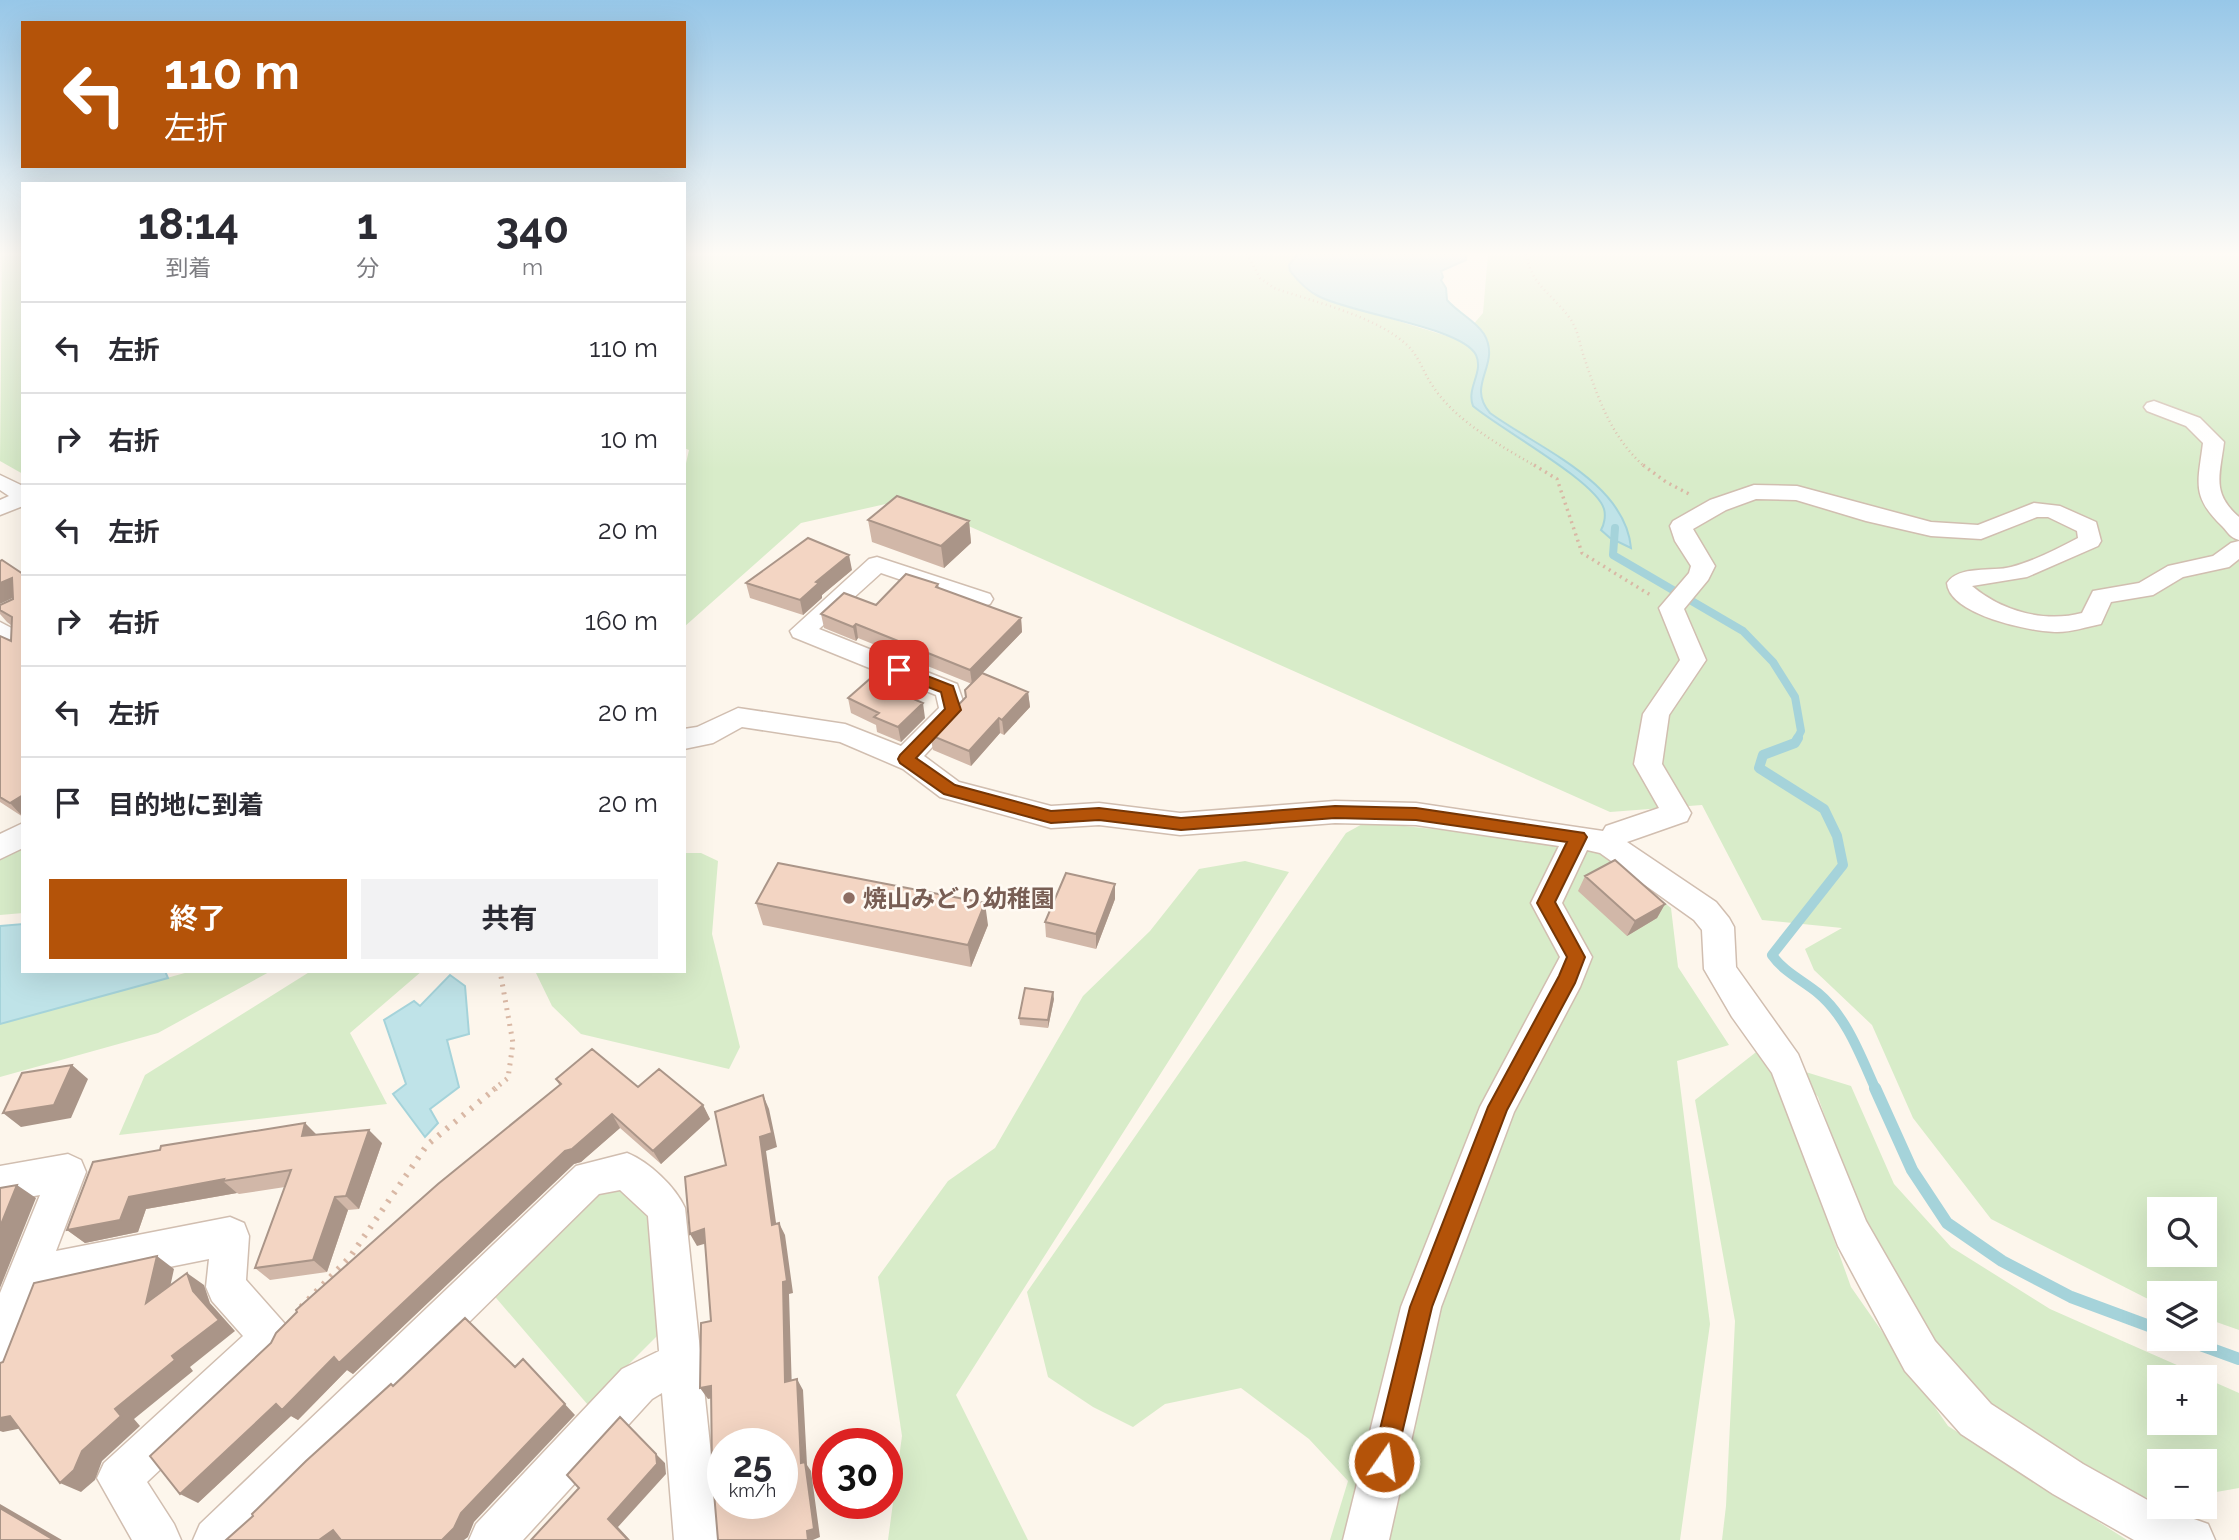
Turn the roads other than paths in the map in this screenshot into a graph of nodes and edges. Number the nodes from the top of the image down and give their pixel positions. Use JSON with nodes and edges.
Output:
{"nodes":[{"id":1,"x":2154,"y":407,"type":"dead end"},
{"id":2,"x":0,"y":481,"type":"edge"},
{"id":3,"x":21,"y":495,"type":"edge"},
{"id":4,"x":21,"y":497,"type":"edge"},
{"id":5,"x":0,"y":508,"type":"edge"},
{"id":6,"x":2239,"y":533,"type":"edge"},
{"id":7,"x":2239,"y":548,"type":"edge"},
{"id":8,"x":981,"y":599,"type":"dead end"},
{"id":9,"x":4,"y":618,"type":"edge"},
{"id":10,"x":21,"y":643,"type":"edge"},
{"id":11,"x":686,"y":739,"type":"edge"},
{"id":12,"x":905,"y":759,"type":"junction"},
{"id":13,"x":1594,"y":841,"type":"junction"},
{"id":14,"x":0,"y":1184,"type":"edge"},
{"id":15,"x":27,"y":1276,"type":"junction"},
{"id":16,"x":0,"y":1343,"type":"edge"},
{"id":17,"x":680,"y":1362,"type":"junction"},
{"id":18,"x":158,"y":1540,"type":"edge"},
{"id":19,"x":216,"y":1540,"type":"edge"},
{"id":20,"x":492,"y":1540,"type":"edge"},
{"id":21,"x":697,"y":1540,"type":"edge"},
{"id":22,"x":1366,"y":1540,"type":"edge"},
{"id":23,"x":2192,"y":1540,"type":"edge"}],
"edges":[{"from":1,"to":6,"type":"street"},
{"from":2,"to":3,"type":"street"},
{"from":4,"to":5,"type":"street"},
{"from":7,"to":13,"type":"street"},
{"from":8,"to":12,"type":"street"},
{"from":9,"to":10,"type":"street"},
{"from":11,"to":12,"type":"street"},
{"from":12,"to":13,"type":"street"},
{"from":13,"to":22,"type":"street"},
{"from":13,"to":23,"type":"street"},
{"from":14,"to":15,"type":"street"},
{"from":15,"to":16,"type":"street"},
{"from":15,"to":18,"type":"street"},
{"from":17,"to":19,"type":"street"},
{"from":17,"to":20,"type":"street"},
{"from":17,"to":21,"type":"street"}]}
